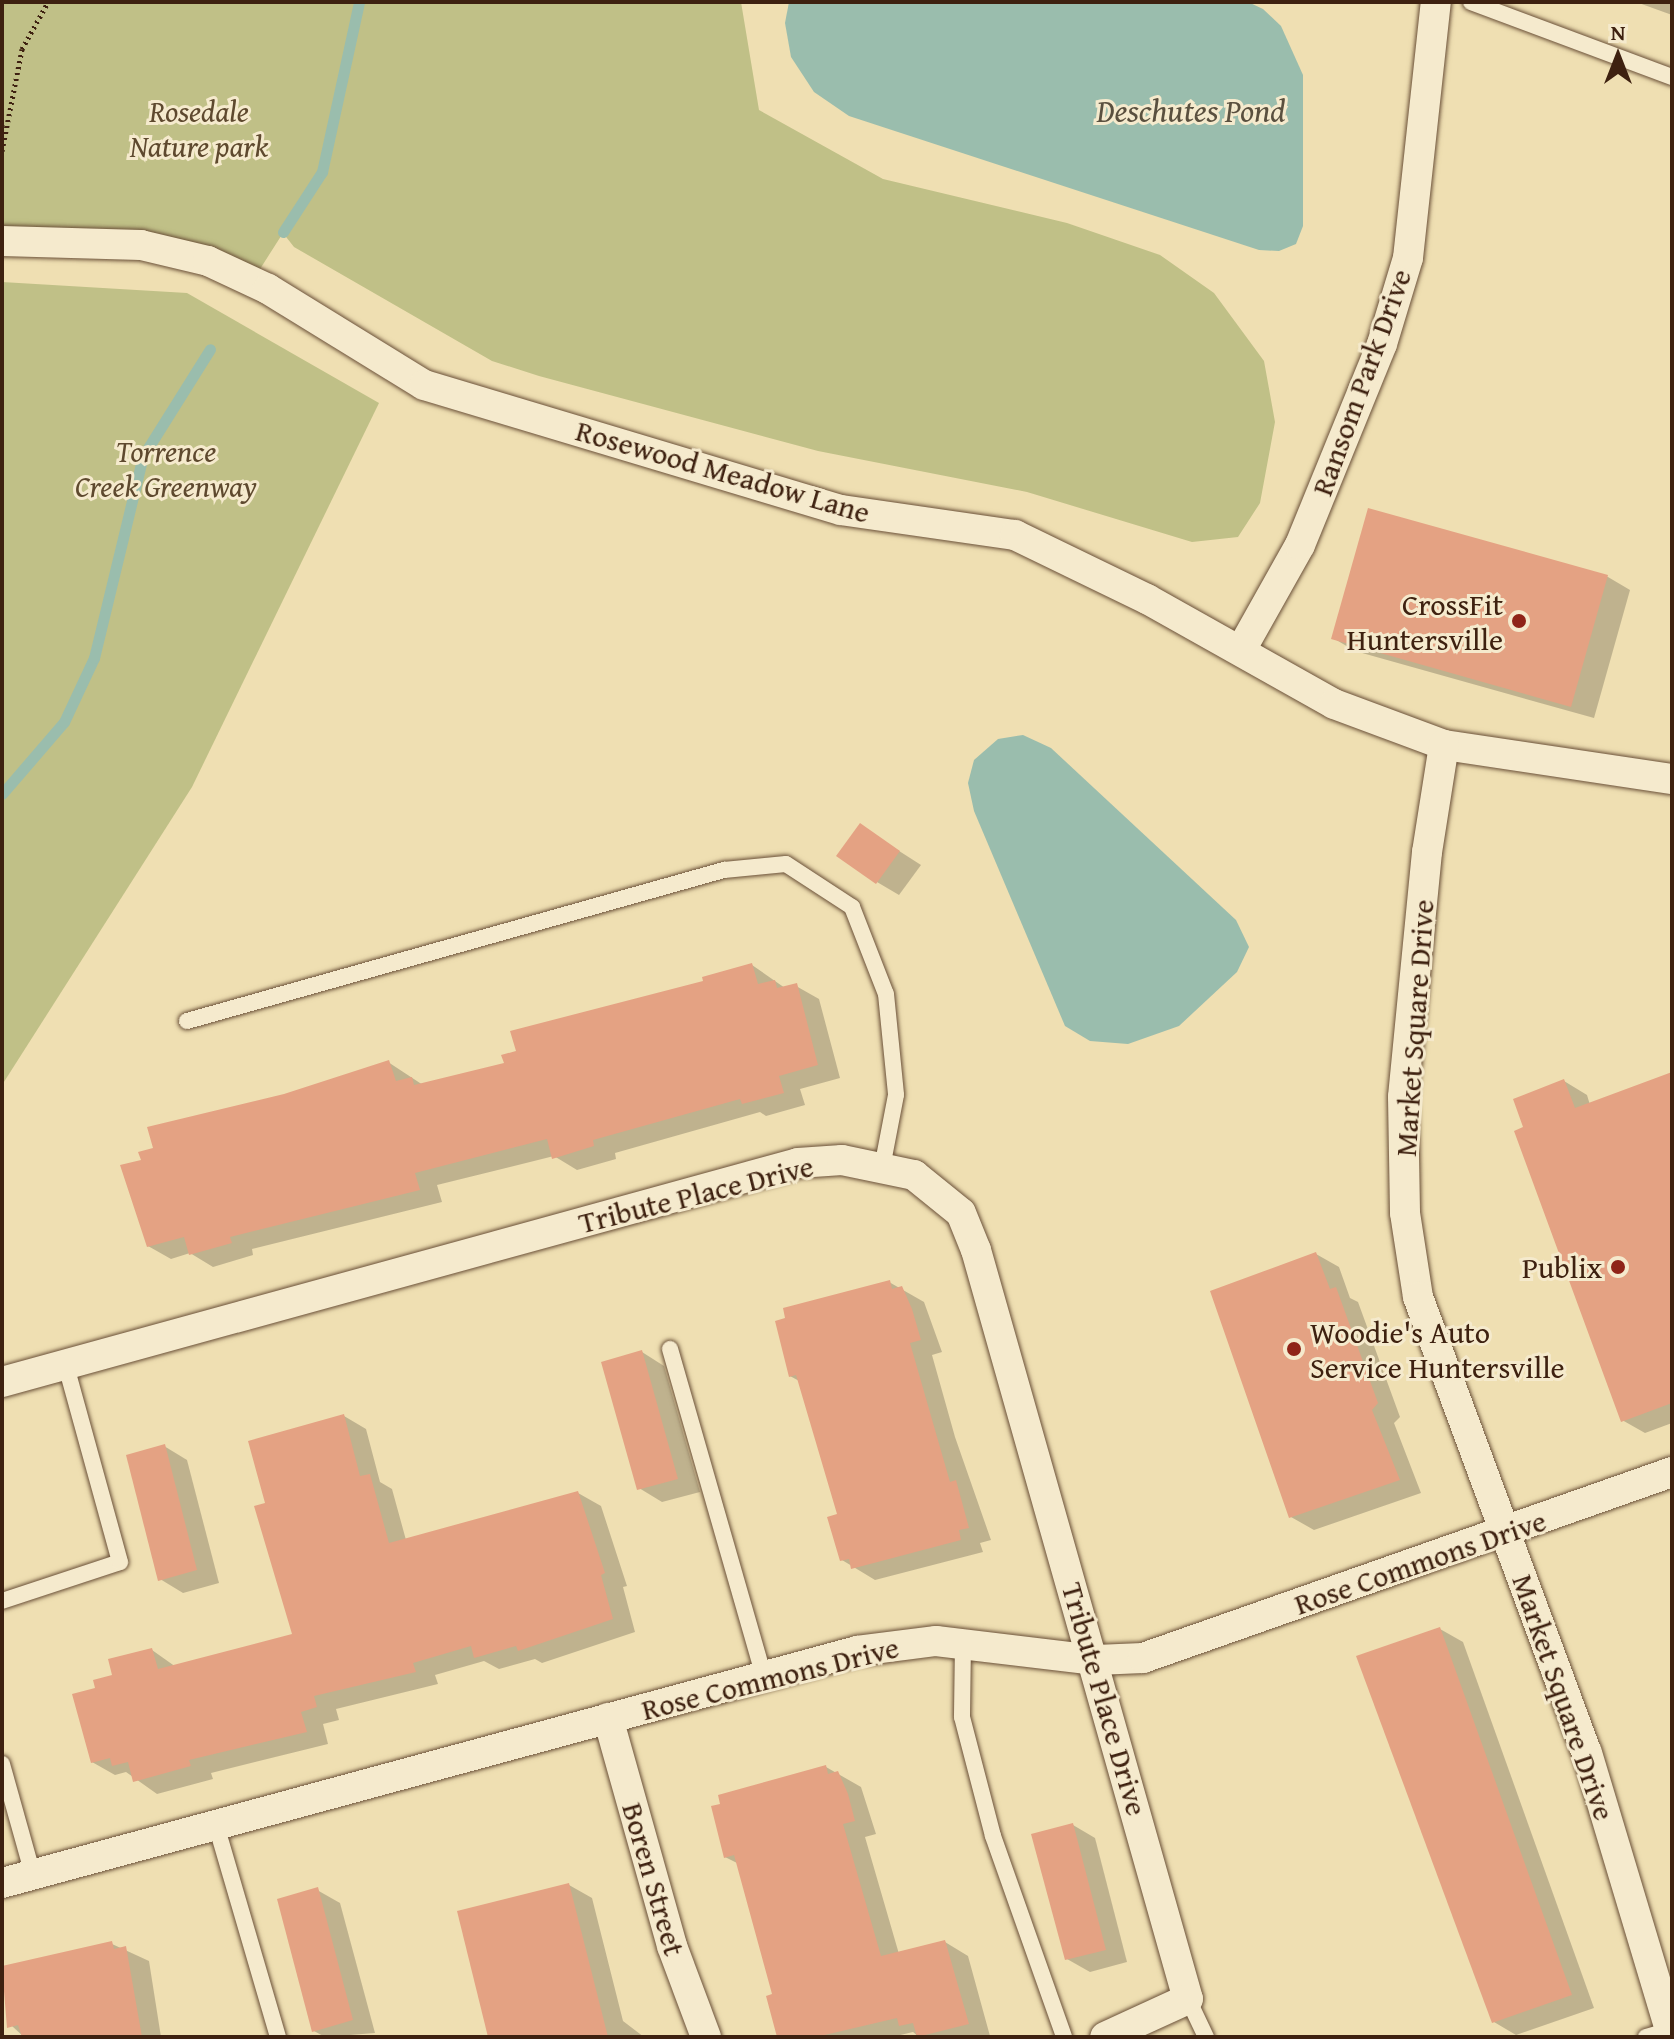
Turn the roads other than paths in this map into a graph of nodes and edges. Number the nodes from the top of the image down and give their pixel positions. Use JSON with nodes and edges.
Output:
{"nodes":[{"id":1,"x":1436,"y":2,"type":"edge"},
{"id":2,"x":1471,"y":2,"type":"edge"},
{"id":3,"x":1672,"y":77,"type":"edge"},
{"id":4,"x":2,"y":241,"type":"edge"},
{"id":5,"x":1241,"y":650,"type":"junction"},
{"id":6,"x":1444,"y":745,"type":"junction"},
{"id":7,"x":1672,"y":779,"type":"edge"},
{"id":8,"x":187,"y":1021,"type":"dead end"},
{"id":9,"x":882,"y":1168,"type":"junction"},
{"id":10,"x":670,"y":1349,"type":"dead end"},
{"id":11,"x":65,"y":1363,"type":"junction"},
{"id":12,"x":2,"y":1382,"type":"edge"},
{"id":13,"x":1672,"y":1472,"type":"edge"},
{"id":14,"x":1507,"y":1534,"type":"junction"},
{"id":15,"x":2,"y":1601,"type":"edge"},
{"id":16,"x":963,"y":1643,"type":"junction"},
{"id":17,"x":1096,"y":1660,"type":"junction"},
{"id":18,"x":764,"y":1676,"type":"junction"},
{"id":19,"x":608,"y":1718,"type":"junction"},
{"id":20,"x":2,"y":1764,"type":"edge"},
{"id":21,"x":216,"y":1825,"type":"junction"},
{"id":22,"x":33,"y":1875,"type":"junction"},
{"id":23,"x":2,"y":1883,"type":"edge"},
{"id":24,"x":1188,"y":1999,"type":"junction"},
{"id":25,"x":1663,"y":2035,"type":"edge"},
{"id":26,"x":278,"y":2037,"type":"edge"},
{"id":27,"x":706,"y":2037,"type":"edge"},
{"id":28,"x":1064,"y":2037,"type":"edge"},
{"id":29,"x":1105,"y":2037,"type":"edge"},
{"id":30,"x":1206,"y":2037,"type":"edge"}],
"edges":[{"from":1,"to":5,"type":"street","name":"Ransom Park Drive"},
{"from":2,"to":3,"type":"lane"},
{"from":4,"to":5,"type":"street","name":"Rosewood Meadow Lane"},
{"from":5,"to":6,"type":"street","name":"Rosewood Meadow Lane"},
{"from":6,"to":7,"type":"street","name":"Rosewood Meadow Lane"},
{"from":6,"to":14,"type":"street","name":"Market Square Drive"},
{"from":8,"to":9,"type":"lane"},
{"from":9,"to":11,"type":"street","name":"Tribute Place Drive"},
{"from":9,"to":17,"type":"street","name":"Tribute Place Drive"},
{"from":10,"to":18,"type":"lane"},
{"from":11,"to":12,"type":"street","name":"Tribute Place Drive"},
{"from":11,"to":15,"type":"lane"},
{"from":13,"to":14,"type":"street","name":"Rose Commons Drive"},
{"from":14,"to":17,"type":"street","name":"Rose Commons Drive"},
{"from":14,"to":25,"type":"street","name":"Market Square Drive"},
{"from":16,"to":17,"type":"street","name":"Rose Commons Drive"},
{"from":16,"to":18,"type":"street","name":"Rose Commons Drive"},
{"from":16,"to":28,"type":"lane"},
{"from":17,"to":24,"type":"street","name":"Tribute Place Drive"},
{"from":18,"to":19,"type":"street","name":"Rose Commons Drive"},
{"from":19,"to":21,"type":"street","name":"Rose Commons Drive"},
{"from":19,"to":27,"type":"street","name":"Boren Street"},
{"from":20,"to":22,"type":"lane"},
{"from":21,"to":22,"type":"street","name":"Rose Commons Drive"},
{"from":21,"to":26,"type":"lane"},
{"from":22,"to":23,"type":"street","name":"Rose Commons Drive"},
{"from":24,"to":29,"type":"street"},
{"from":24,"to":30,"type":"lane"}]}
